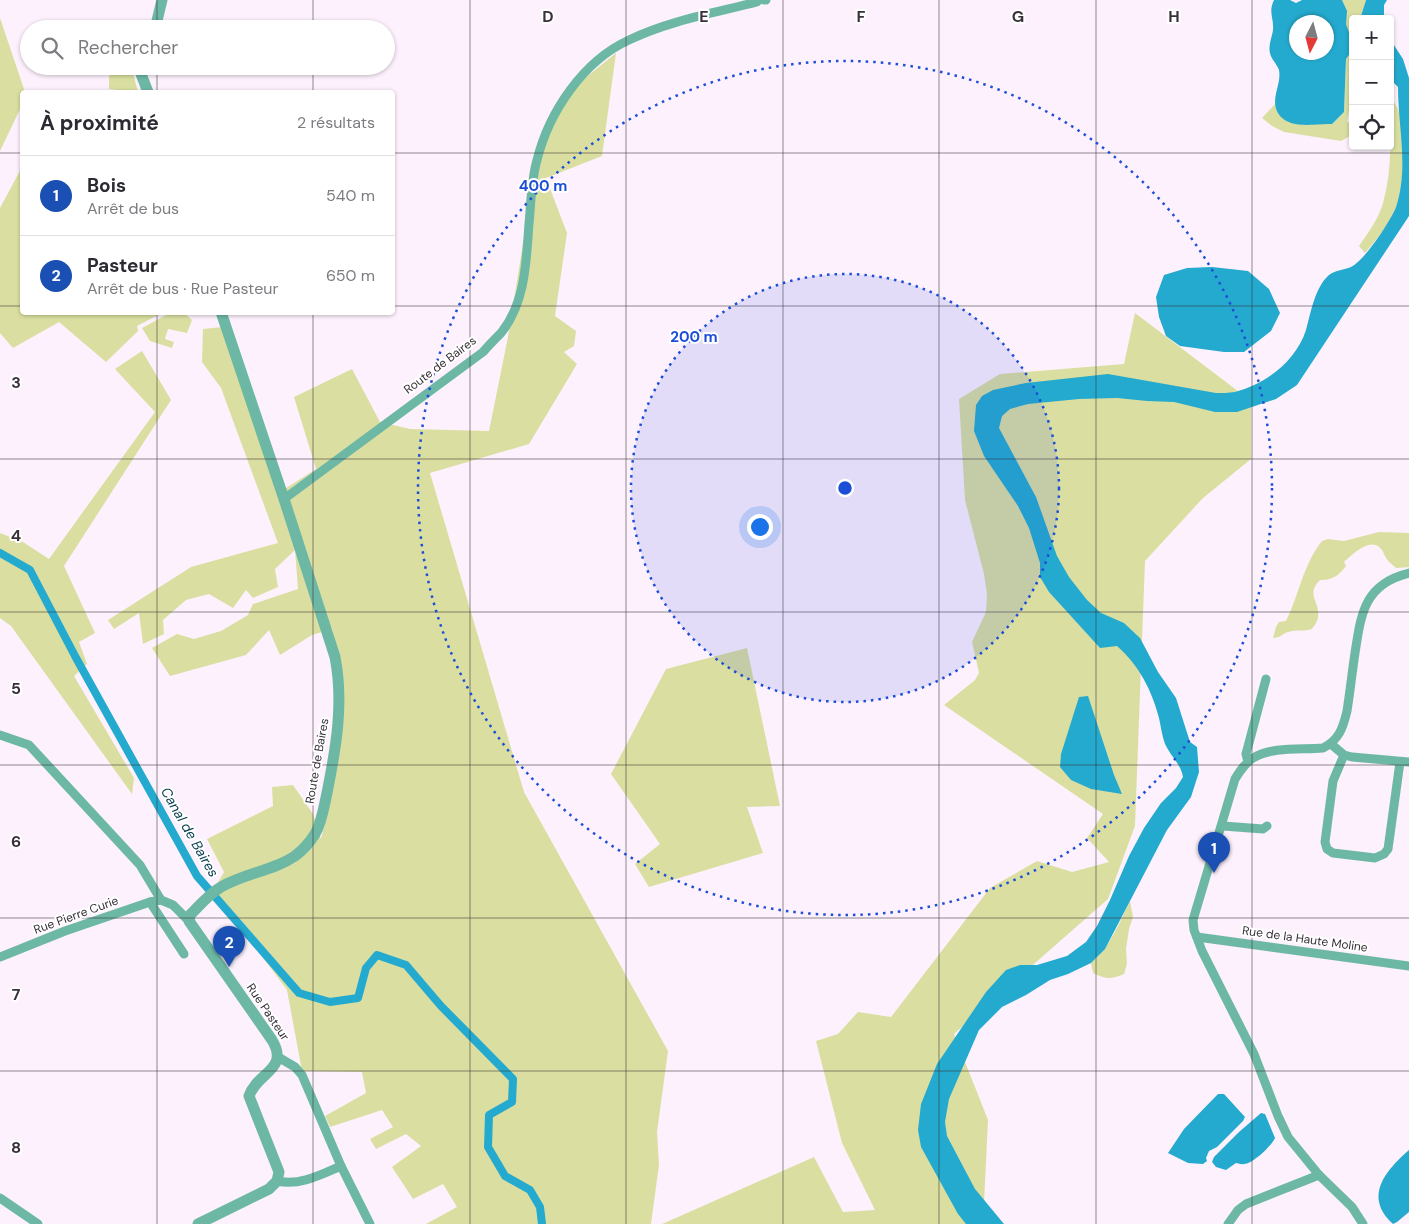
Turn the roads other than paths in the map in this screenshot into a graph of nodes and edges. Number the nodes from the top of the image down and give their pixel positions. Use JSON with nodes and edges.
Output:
{"nodes":[{"id":1,"x":162,"y":0,"type":"edge"},
{"id":2,"x":762,"y":1,"type":"edge"},
{"id":3,"x":158,"y":20,"type":"edge"},
{"id":4,"x":142,"y":75,"type":"edge"},
{"id":5,"x":147,"y":90,"type":"edge"},
{"id":6,"x":222,"y":315,"type":"edge"},
{"id":7,"x":284,"y":499,"type":"junction"},
{"id":8,"x":1409,"y":574,"type":"edge"},
{"id":9,"x":1266,"y":679,"type":"dead end"},
{"id":10,"x":0,"y":735,"type":"edge"},
{"id":11,"x":1331,"y":744,"type":"junction"},
{"id":12,"x":1344,"y":755,"type":"junction"},
{"id":13,"x":1248,"y":762,"type":"junction"},
{"id":14,"x":1404,"y":762,"type":"edge"},
{"id":15,"x":1223,"y":826,"type":"junction"},
{"id":16,"x":1267,"y":826,"type":"dead end"},
{"id":17,"x":161,"y":900,"type":"junction"},
{"id":18,"x":150,"y":902,"type":"junction"},
{"id":19,"x":188,"y":921,"type":"junction"},
{"id":20,"x":1197,"y":937,"type":"junction"},
{"id":21,"x":184,"y":954,"type":"dead end"},
{"id":22,"x":0,"y":957,"type":"edge"},
{"id":23,"x":1409,"y":966,"type":"edge"},
{"id":24,"x":278,"y":1057,"type":"junction"},
{"id":25,"x":341,"y":1166,"type":"junction"},
{"id":26,"x":1319,"y":1176,"type":"junction"},
{"id":27,"x":277,"y":1181,"type":"junction"},
{"id":28,"x":0,"y":1198,"type":"edge"},
{"id":29,"x":38,"y":1224,"type":"edge"},
{"id":30,"x":198,"y":1224,"type":"edge"},
{"id":31,"x":370,"y":1224,"type":"edge"},
{"id":32,"x":1228,"y":1224,"type":"edge"},
{"id":33,"x":1362,"y":1224,"type":"edge"}],
"edges":[{"from":1,"to":3,"type":"street"},
{"from":2,"to":7,"type":"street","name":"Route de Baires"},
{"from":4,"to":5,"type":"street"},
{"from":6,"to":7,"type":"street","name":"Route de Baires"},
{"from":7,"to":19,"type":"street","name":"Route de Baires"},
{"from":8,"to":11,"type":"street"},
{"from":9,"to":13,"type":"street"},
{"from":10,"to":17,"type":"street","name":"Rue Pasteur"},
{"from":11,"to":12,"type":"street"},
{"from":11,"to":13,"type":"street"},
{"from":12,"to":14,"type":"street"},
{"from":12,"to":14,"type":"street"},
{"from":13,"to":15,"type":"street"},
{"from":15,"to":16,"type":"street"},
{"from":15,"to":20,"type":"street"},
{"from":17,"to":18,"type":"street","name":"Rue Pierre Curie"},
{"from":17,"to":19,"type":"street","name":"Rue Pasteur"},
{"from":18,"to":21,"type":"street"},
{"from":18,"to":22,"type":"street","name":"Rue Pierre Curie"},
{"from":19,"to":24,"type":"street","name":"Rue Pasteur"},
{"from":20,"to":23,"type":"street","name":"Rue de la Haute Moline"},
{"from":20,"to":26,"type":"street"},
{"from":24,"to":25,"type":"street","name":"Rue Pasteur"},
{"from":24,"to":27,"type":"street"},
{"from":25,"to":27,"type":"street"},
{"from":25,"to":31,"type":"street","name":"Rue Pasteur"},
{"from":26,"to":32,"type":"street"},
{"from":26,"to":33,"type":"street"},
{"from":27,"to":30,"type":"street"},
{"from":28,"to":29,"type":"street"}]}
